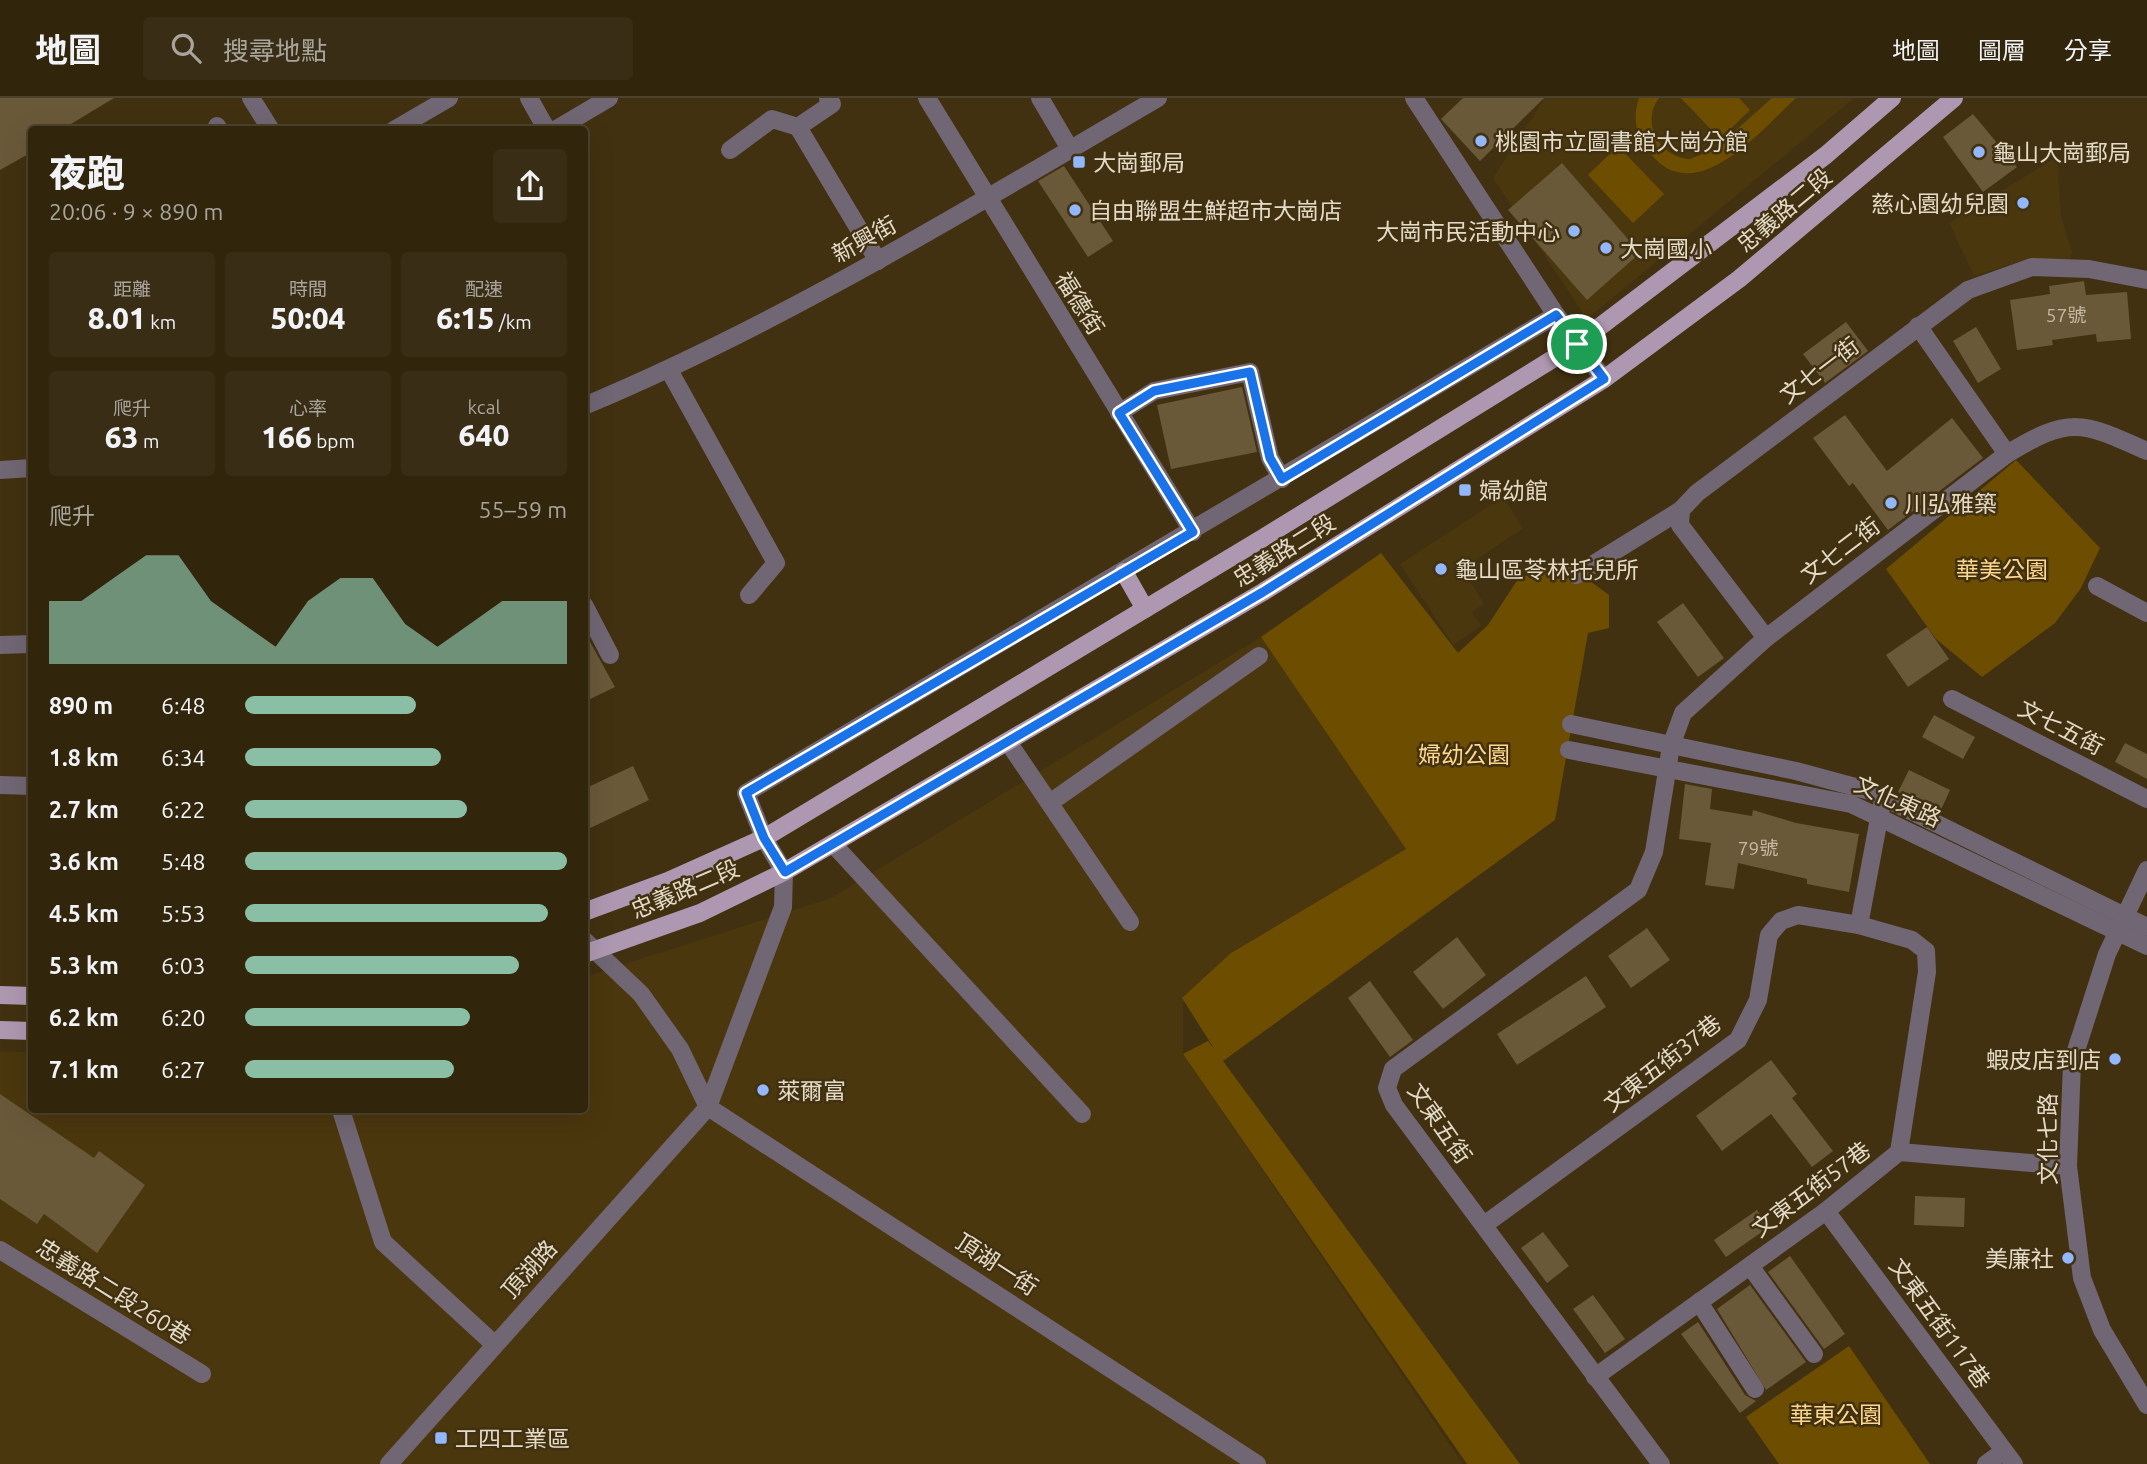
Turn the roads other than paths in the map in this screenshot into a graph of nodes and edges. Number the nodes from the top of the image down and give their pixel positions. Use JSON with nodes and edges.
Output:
{"nodes":[{"id":1,"x":251,"y":98,"type":"edge"},
{"id":2,"x":449,"y":98,"type":"edge"},
{"id":3,"x":529,"y":98,"type":"edge"},
{"id":4,"x":609,"y":98,"type":"edge"},
{"id":5,"x":828,"y":98,"type":"edge"},
{"id":6,"x":926,"y":98,"type":"edge"},
{"id":7,"x":1040,"y":98,"type":"edge"},
{"id":8,"x":1158,"y":98,"type":"edge"},
{"id":9,"x":1414,"y":98,"type":"edge"},
{"id":10,"x":1892,"y":98,"type":"edge"},
{"id":11,"x":1954,"y":98,"type":"edge"},
{"id":12,"x":268,"y":126,"type":"edge"},
{"id":13,"x":401,"y":126,"type":"edge"},
{"id":14,"x":545,"y":126,"type":"edge"},
{"id":15,"x":562,"y":126,"type":"edge"},
{"id":16,"x":798,"y":127,"type":"junction"},
{"id":17,"x":1070,"y":149,"type":"junction"},
{"id":18,"x":730,"y":150,"type":"dead end"},
{"id":19,"x":986,"y":198,"type":"junction"},
{"id":20,"x":878,"y":261,"type":"junction"},
{"id":21,"x":2147,"y":280,"type":"edge"},
{"id":22,"x":1556,"y":315,"type":"junction"},
{"id":23,"x":1918,"y":326,"type":"junction"},
{"id":24,"x":1577,"y":344,"type":"junction"},
{"id":25,"x":669,"y":370,"type":"junction"},
{"id":26,"x":1604,"y":379,"type":"junction"},
{"id":27,"x":588,"y":404,"type":"edge"},
{"id":28,"x":1119,"y":413,"type":"junction"},
{"id":29,"x":2147,"y":452,"type":"edge"},
{"id":30,"x":2007,"y":454,"type":"junction"},
{"id":31,"x":28,"y":468,"type":"edge"},
{"id":32,"x":0,"y":470,"type":"edge"},
{"id":33,"x":1282,"y":479,"type":"junction"},
{"id":34,"x":1681,"y":510,"type":"junction"},
{"id":35,"x":1193,"y":532,"type":"junction"},
{"id":36,"x":1124,"y":572,"type":"junction"},
{"id":37,"x":1576,"y":575,"type":"dead end"},
{"id":38,"x":2096,"y":586,"type":"dead end"},
{"id":39,"x":749,"y":595,"type":"dead end"},
{"id":40,"x":1145,"y":608,"type":"junction"},
{"id":41,"x":588,"y":613,"type":"edge"},
{"id":42,"x":2147,"y":613,"type":"edge"},
{"id":43,"x":1766,"y":638,"type":"junction"},
{"id":44,"x":28,"y":644,"type":"edge"},
{"id":45,"x":0,"y":645,"type":"edge"},
{"id":46,"x":610,"y":655,"type":"dead end"},
{"id":47,"x":1259,"y":656,"type":"dead end"},
{"id":48,"x":1952,"y":699,"type":"dead end"},
{"id":49,"x":1571,"y":724,"type":"dead end"},
{"id":50,"x":1008,"y":742,"type":"junction"},
{"id":51,"x":1671,"y":746,"type":"junction"},
{"id":52,"x":1569,"y":750,"type":"dead end"},
{"id":53,"x":1668,"y":766,"type":"junction"},
{"id":54,"x":0,"y":785,"type":"edge"},
{"id":55,"x":28,"y":786,"type":"edge"},
{"id":56,"x":1884,"y":797,"type":"junction"},
{"id":57,"x":2147,"y":799,"type":"edge"},
{"id":58,"x":1051,"y":802,"type":"junction"},
{"id":59,"x":1879,"y":817,"type":"junction"},
{"id":60,"x":764,"y":838,"type":"junction"},
{"id":61,"x":834,"y":844,"type":"junction"},
{"id":62,"x":2147,"y":870,"type":"edge"},
{"id":63,"x":785,"y":872,"type":"junction"},
{"id":64,"x":588,"y":911,"type":"edge"},
{"id":65,"x":1130,"y":922,"type":"dead end"},
{"id":66,"x":2122,"y":924,"type":"junction"},
{"id":67,"x":1858,"y":925,"type":"junction"},
{"id":68,"x":2147,"y":927,"type":"edge"},
{"id":69,"x":2147,"y":946,"type":"edge"},
{"id":70,"x":588,"y":948,"type":"edge"},
{"id":71,"x":0,"y":995,"type":"edge"},
{"id":72,"x":28,"y":996,"type":"edge"},
{"id":73,"x":0,"y":1030,"type":"edge"},
{"id":74,"x":28,"y":1031,"type":"edge"},
{"id":75,"x":708,"y":1107,"type":"junction"},
{"id":76,"x":342,"y":1113,"type":"edge"},
{"id":77,"x":1082,"y":1115,"type":"dead end"},
{"id":78,"x":1899,"y":1152,"type":"junction"},
{"id":79,"x":2068,"y":1166,"type":"junction"},
{"id":80,"x":1826,"y":1211,"type":"junction"},
{"id":81,"x":1484,"y":1225,"type":"junction"},
{"id":82,"x":0,"y":1250,"type":"edge"},
{"id":83,"x":1750,"y":1266,"type":"junction"},
{"id":84,"x":1699,"y":1302,"type":"junction"},
{"id":85,"x":494,"y":1344,"type":"junction"},
{"id":86,"x":1814,"y":1354,"type":"dead end"},
{"id":87,"x":202,"y":1374,"type":"dead end"},
{"id":88,"x":1595,"y":1377,"type":"junction"},
{"id":89,"x":1755,"y":1389,"type":"dead end"},
{"id":90,"x":2147,"y":1405,"type":"edge"},
{"id":91,"x":2009,"y":1457,"type":"edge"},
{"id":92,"x":389,"y":1464,"type":"edge"},
{"id":93,"x":1257,"y":1464,"type":"edge"},
{"id":94,"x":1661,"y":1464,"type":"edge"},
{"id":95,"x":1986,"y":1464,"type":"edge"}],
"edges":[{"from":1,"to":12,"type":"street"},
{"from":2,"to":13,"type":"street"},
{"from":3,"to":14,"type":"street"},
{"from":4,"to":15,"type":"street"},
{"from":5,"to":16,"type":"street"},
{"from":6,"to":19,"type":"street","name":"福德街"},
{"from":7,"to":17,"type":"street"},
{"from":8,"to":17,"type":"street","name":"新興街"},
{"from":9,"to":22,"type":"street"},
{"from":10,"to":24,"type":"main road","name":"忠義路二段"},
{"from":11,"to":26,"type":"main road","name":"忠義路二段"},
{"from":16,"to":18,"type":"street"},
{"from":16,"to":20,"type":"street"},
{"from":17,"to":19,"type":"street","name":"新興街"},
{"from":19,"to":20,"type":"street","name":"新興街"},
{"from":19,"to":28,"type":"street","name":"福德街"},
{"from":20,"to":25,"type":"street","name":"新興街"},
{"from":21,"to":23,"type":"street","name":"文七一街"},
{"from":22,"to":24,"type":"street"},
{"from":22,"to":33,"type":"street"},
{"from":23,"to":30,"type":"street"},
{"from":23,"to":34,"type":"street","name":"文七一街"},
{"from":24,"to":26,"type":"street"},
{"from":24,"to":40,"type":"main road","name":"忠義路二段"},
{"from":25,"to":27,"type":"street","name":"新興街"},
{"from":25,"to":39,"type":"street"},
{"from":26,"to":50,"type":"main road","name":"忠義路二段"},
{"from":28,"to":33,"type":"street"},
{"from":28,"to":35,"type":"street","name":"福德街"},
{"from":29,"to":30,"type":"street","name":"文七二街"},
{"from":30,"to":43,"type":"street","name":"文七二街"},
{"from":31,"to":32,"type":"street"},
{"from":33,"to":35,"type":"street"},
{"from":34,"to":37,"type":"street","name":"文七一街"},
{"from":34,"to":43,"type":"street"},
{"from":35,"to":36,"type":"street"},
{"from":36,"to":40,"type":"main road"},
{"from":36,"to":60,"type":"street"},
{"from":38,"to":42,"type":"street"},
{"from":40,"to":60,"type":"main road","name":"忠義路二段"},
{"from":41,"to":46,"type":"street"},
{"from":43,"to":51,"type":"street","name":"文七二街"},
{"from":44,"to":45,"type":"street"},
{"from":47,"to":58,"type":"street"},
{"from":48,"to":57,"type":"street","name":"文七五街"},
{"from":49,"to":51,"type":"street","name":"文化東路"},
{"from":50,"to":58,"type":"street"},
{"from":50,"to":61,"type":"main road","name":"忠義路二段"},
{"from":51,"to":53,"type":"street","name":"文東五街"},
{"from":51,"to":56,"type":"street","name":"文化東路"},
{"from":52,"to":53,"type":"street","name":"文化東路"},
{"from":53,"to":59,"type":"street","name":"文化東路"},
{"from":53,"to":81,"type":"street","name":"文東五街"},
{"from":54,"to":55,"type":"street"},
{"from":56,"to":59,"type":"street"},
{"from":56,"to":66,"type":"street","name":"文化東路"},
{"from":58,"to":65,"type":"street"},
{"from":59,"to":66,"type":"street","name":"文化東路"},
{"from":59,"to":67,"type":"street"},
{"from":60,"to":63,"type":"street"},
{"from":60,"to":64,"type":"main road","name":"忠義路二段"},
{"from":61,"to":63,"type":"main road","name":"忠義路二段"},
{"from":61,"to":77,"type":"street"},
{"from":62,"to":66,"type":"street","name":"文化七路"},
{"from":63,"to":70,"type":"main road","name":"忠義路二段"},
{"from":63,"to":75,"type":"street","name":"頂湖路"},
{"from":66,"to":68,"type":"street","name":"文化東路"},
{"from":66,"to":69,"type":"street","name":"文化東路"},
{"from":66,"to":79,"type":"street","name":"文化七路"},
{"from":67,"to":78,"type":"street","name":"文東五街57巷"},
{"from":67,"to":81,"type":"street","name":"文東五街37巷"},
{"from":70,"to":75,"type":"street"},
{"from":71,"to":72,"type":"main road"},
{"from":73,"to":74,"type":"main road"},
{"from":75,"to":85,"type":"street","name":"頂湖路"},
{"from":75,"to":93,"type":"street","name":"頂湖一街"},
{"from":76,"to":85,"type":"street"},
{"from":78,"to":79,"type":"street"},
{"from":78,"to":80,"type":"street","name":"文東五街57巷"},
{"from":79,"to":90,"type":"street","name":"文化七路"},
{"from":80,"to":83,"type":"street","name":"文東五街57巷"},
{"from":80,"to":91,"type":"street","name":"文東五街117巷"},
{"from":81,"to":88,"type":"street","name":"文東五街"},
{"from":82,"to":87,"type":"street","name":"忠義路二段260巷"},
{"from":83,"to":84,"type":"street","name":"文東五街57巷"},
{"from":83,"to":86,"type":"street"},
{"from":84,"to":88,"type":"street","name":"文東五街57巷"},
{"from":84,"to":89,"type":"street"},
{"from":85,"to":92,"type":"street","name":"頂湖路"},
{"from":88,"to":94,"type":"street","name":"文東五街"},
{"from":91,"to":95,"type":"street"}]}
